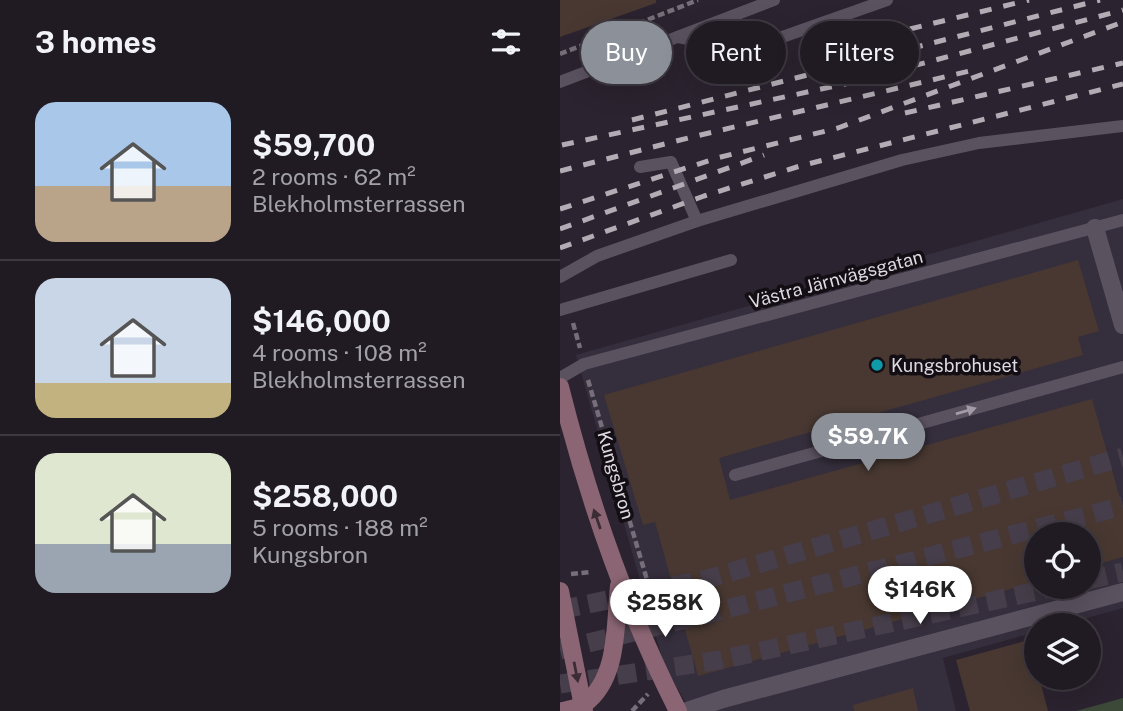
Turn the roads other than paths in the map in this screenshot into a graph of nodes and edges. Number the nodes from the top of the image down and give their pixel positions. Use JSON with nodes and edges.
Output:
{"nodes":[{"id":1,"x":774,"y":0,"type":"edge"},
{"id":2,"x":887,"y":0,"type":"edge"},
{"id":3,"x":677,"y":37,"type":"junction"},
{"id":4,"x":560,"y":82,"type":"edge"},
{"id":5,"x":1123,"y":126,"type":"edge"},
{"id":6,"x":640,"y":167,"type":"dead end"},
{"id":7,"x":1123,"y":220,"type":"edge"},
{"id":8,"x":697,"y":221,"type":"junction"},
{"id":9,"x":1095,"y":228,"type":"junction"},
{"id":10,"x":731,"y":260,"type":"dead end"},
{"id":11,"x":560,"y":276,"type":"edge"},
{"id":12,"x":565,"y":312,"type":"edge"},
{"id":13,"x":1123,"y":325,"type":"edge"},
{"id":14,"x":1123,"y":367,"type":"edge"},
{"id":15,"x":560,"y":378,"type":"edge"},
{"id":16,"x":560,"y":387,"type":"edge"},
{"id":17,"x":563,"y":412,"type":"edge"},
{"id":18,"x":735,"y":475,"type":"dead end"},
{"id":19,"x":620,"y":583,"type":"junction"},
{"id":20,"x":560,"y":591,"type":"edge"},
{"id":21,"x":1123,"y":592,"type":"edge"},
{"id":22,"x":584,"y":708,"type":"edge"},
{"id":23,"x":563,"y":711,"type":"edge"},
{"id":24,"x":678,"y":711,"type":"edge"},
{"id":25,"x":687,"y":711,"type":"edge"}],
"edges":[{"from":1,"to":3,"type":"lane"},
{"from":2,"to":3,"type":"lane"},
{"from":3,"to":4,"type":"lane"},
{"from":5,"to":8,"type":"lane"},
{"from":6,"to":8,"type":"lane"},
{"from":7,"to":9,"type":"lane","name":"Västra Järnvägsgatan"},
{"from":8,"to":11,"type":"lane"},
{"from":9,"to":13,"type":"street"},
{"from":9,"to":15,"type":"lane","name":"Västra Järnvägsgatan"},
{"from":10,"to":12,"type":"lane"},
{"from":18,"to":14,"type":"lane","one_way":true},
{"from":16,"to":17,"type":"main road","name":"Kungsbron"},
{"from":19,"to":17,"type":"main road","name":"Kungsbron","one_way":true},
{"from":19,"to":22,"type":"main road"},
{"from":19,"to":24,"type":"main road","name":"Kungsbron"},
{"from":20,"to":22,"type":"main road","one_way":true},
{"from":21,"to":25,"type":"street"},
{"from":22,"to":23,"type":"main road"}]}
